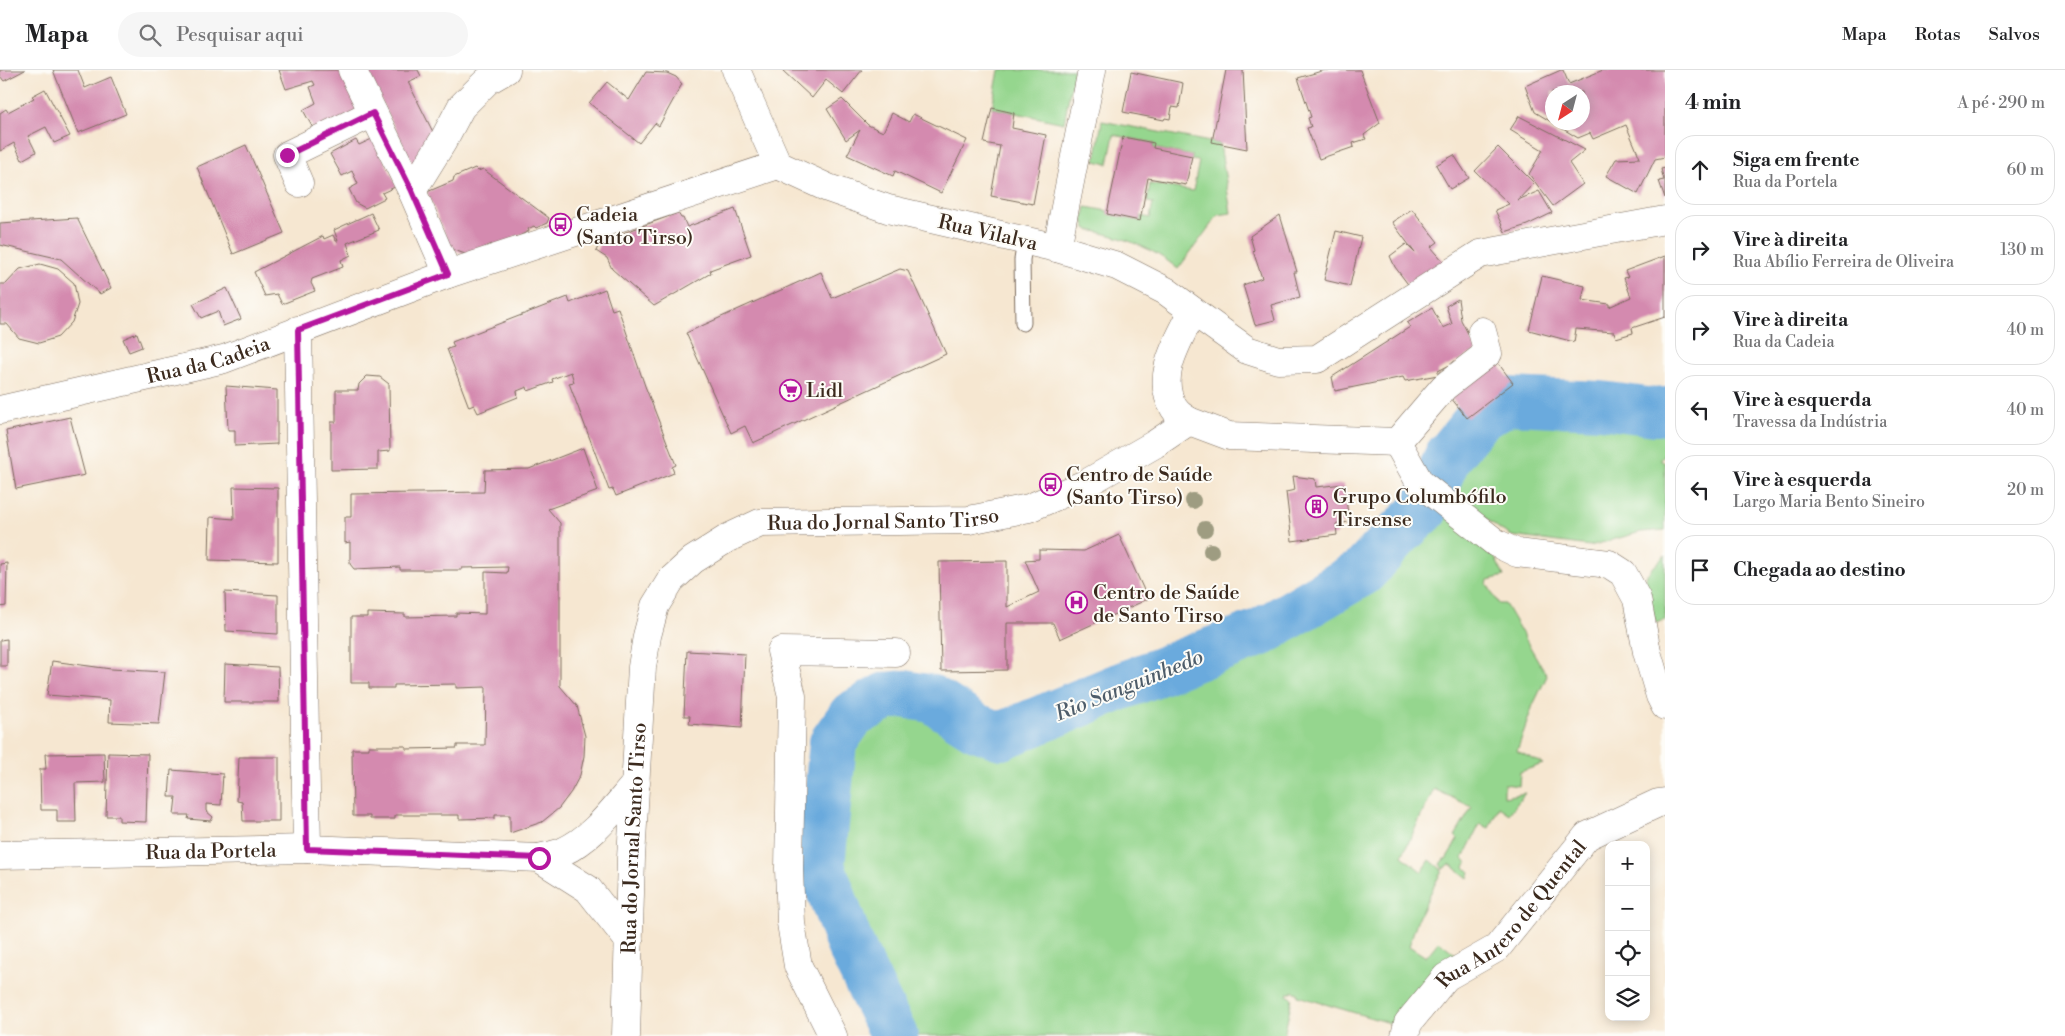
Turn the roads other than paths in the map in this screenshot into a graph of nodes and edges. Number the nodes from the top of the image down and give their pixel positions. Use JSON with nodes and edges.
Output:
{"nodes":[{"id":1,"x":352,"y":70,"type":"edge"},
{"id":2,"x":506,"y":70,"type":"edge"},
{"id":3,"x":736,"y":70,"type":"edge"},
{"id":4,"x":1092,"y":70,"type":"edge"},
{"id":5,"x":373,"y":113,"type":"junction"},
{"id":6,"x":778,"y":165,"type":"junction"},
{"id":7,"x":299,"y":183,"type":"dead end"},
{"id":8,"x":412,"y":191,"type":"junction"},
{"id":9,"x":1665,"y":220,"type":"edge"},
{"id":10,"x":1025,"y":240,"type":"junction"},
{"id":11,"x":1057,"y":248,"type":"junction"},
{"id":12,"x":448,"y":274,"type":"junction"},
{"id":13,"x":1193,"y":310,"type":"junction"},
{"id":14,"x":1023,"y":323,"type":"dead end"},
{"id":15,"x":298,"y":330,"type":"junction"},
{"id":16,"x":1482,"y":330,"type":"dead end"},
{"id":17,"x":0,"y":410,"type":"edge"},
{"id":18,"x":1189,"y":421,"type":"junction"},
{"id":19,"x":1397,"y":442,"type":"junction"},
{"id":20,"x":896,"y":653,"type":"dead end"},
{"id":21,"x":1665,"y":706,"type":"edge"},
{"id":22,"x":636,"y":783,"type":"junction"},
{"id":23,"x":1665,"y":802,"type":"edge"},
{"id":24,"x":307,"y":849,"type":"junction"},
{"id":25,"x":0,"y":855,"type":"edge"},
{"id":26,"x":539,"y":858,"type":"junction"},
{"id":27,"x":629,"y":941,"type":"junction"},
{"id":28,"x":626,"y":1036,"type":"edge"},
{"id":29,"x":833,"y":1036,"type":"edge"},
{"id":30,"x":1405,"y":1036,"type":"edge"}],
"edges":[{"from":1,"to":5,"type":"street"},
{"from":2,"to":8,"type":"street"},
{"from":3,"to":6,"type":"street"},
{"from":4,"to":11,"type":"street"},
{"from":5,"to":7,"type":"street"},
{"from":5,"to":8,"type":"street"},
{"from":6,"to":10,"type":"street","name":"Rua Vilalva"},
{"from":6,"to":12,"type":"street","name":"Rua da Cadeia"},
{"from":8,"to":12,"type":"street"},
{"from":9,"to":13,"type":"street","name":"Rua Vilalva"},
{"from":10,"to":11,"type":"street","name":"Rua Vilalva"},
{"from":10,"to":14,"type":"lane"},
{"from":11,"to":13,"type":"street","name":"Rua Vilalva"},
{"from":12,"to":15,"type":"street","name":"Rua da Cadeia"},
{"from":13,"to":18,"type":"street"},
{"from":15,"to":17,"type":"street","name":"Rua da Cadeia"},
{"from":15,"to":24,"type":"street"},
{"from":16,"to":19,"type":"street"},
{"from":18,"to":19,"type":"street"},
{"from":18,"to":22,"type":"street","name":"Rua do Jornal Santo Tirso"},
{"from":19,"to":21,"type":"street"},
{"from":20,"to":29,"type":"street"},
{"from":22,"to":26,"type":"street"},
{"from":22,"to":27,"type":"street","name":"Rua do Jornal Santo Tirso"},
{"from":23,"to":30,"type":"street","name":"Rua Antero de Quental"},
{"from":24,"to":25,"type":"street","name":"Rua da Portela"},
{"from":24,"to":26,"type":"street","name":"Rua da Portela"},
{"from":26,"to":27,"type":"street","name":"Rua da Portela"},
{"from":27,"to":28,"type":"street","name":"Rua do Jornal Santo Tirso"}]}
